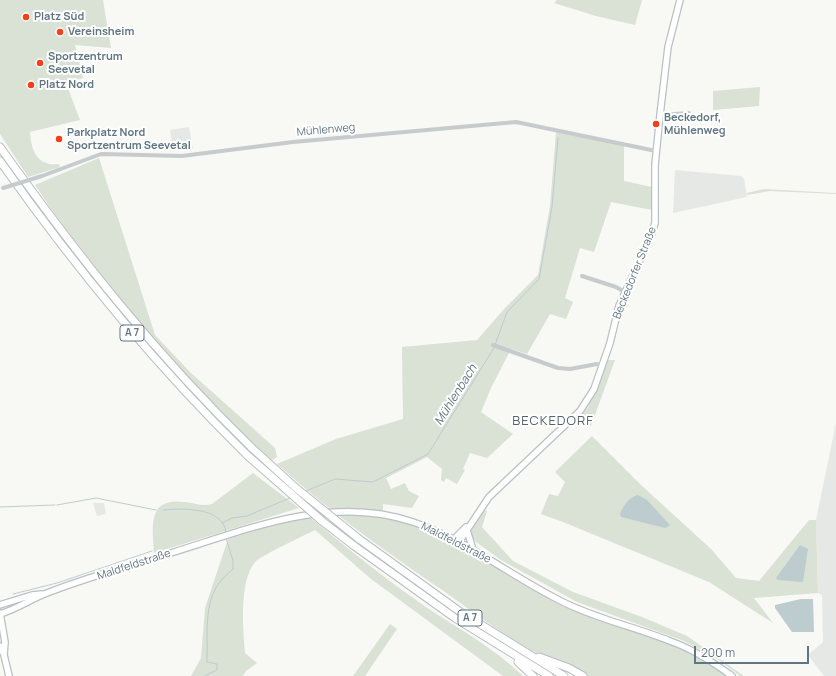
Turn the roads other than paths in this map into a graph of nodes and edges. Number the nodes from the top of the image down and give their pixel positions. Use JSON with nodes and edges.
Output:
{"nodes":[{"id":1,"x":680,"y":0,"type":"edge"},
{"id":2,"x":689,"y":113,"type":"dead end"},
{"id":3,"x":660,"y":115,"type":"junction"},
{"id":4,"x":0,"y":147,"type":"edge"},
{"id":5,"x":656,"y":151,"type":"junction"},
{"id":6,"x":0,"y":162,"type":"edge"},
{"id":7,"x":2,"y":189,"type":"edge"},
{"id":8,"x":582,"y":276,"type":"dead end"},
{"id":9,"x":625,"y":292,"type":"junction"},
{"id":10,"x":493,"y":345,"type":"dead end"},
{"id":11,"x":602,"y":366,"type":"junction"},
{"id":12,"x":472,"y":521,"type":"junction"},
{"id":13,"x":467,"y":530,"type":"junction"},
{"id":14,"x":456,"y":541,"type":"junction"},
{"id":15,"x":473,"y":550,"type":"junction"},
{"id":16,"x":46,"y":594,"type":"junction"},
{"id":17,"x":0,"y":605,"type":"edge"},
{"id":18,"x":0,"y":613,"type":"edge"},
{"id":19,"x":0,"y":646,"type":"edge"},
{"id":20,"x":502,"y":648,"type":"junction"},
{"id":21,"x":516,"y":648,"type":"junction"},
{"id":22,"x":4,"y":655,"type":"junction"},
{"id":23,"x":9,"y":676,"type":"edge"},
{"id":24,"x":533,"y":676,"type":"edge"},
{"id":25,"x":549,"y":676,"type":"edge"},
{"id":26,"x":564,"y":676,"type":"edge"},
{"id":27,"x":583,"y":676,"type":"edge"},
{"id":28,"x":732,"y":676,"type":"edge"}],
"edges":[{"from":1,"to":3,"type":"main road","name":"Beckedorfer Straße"},
{"from":2,"to":3,"type":"street"},
{"from":3,"to":5,"type":"main road","name":"Beckedorfer Straße"},
{"from":4,"to":21,"type":"highway","number":"A 7","bridge":true},
{"from":5,"to":7,"type":"street","name":"Mühlenweg","bridge":true},
{"from":5,"to":9,"type":"main road","name":"Beckedorfer Straße"},
{"from":6,"to":20,"type":"highway","number":"A 7","bridge":true},
{"from":8,"to":9,"type":"street"},
{"from":9,"to":11,"type":"main road","name":"Beckedorfer Straße"},
{"from":10,"to":11,"type":"street"},
{"from":11,"to":12,"type":"main road","name":"Beckedorfer Straße"},
{"from":12,"to":13,"type":"main road","name":"Beckedorfer Straße"},
{"from":12,"to":14,"type":"main road","name":"Beckedorfer Straße"},
{"from":13,"to":14,"type":"main road","name":"Beckedorfer Straße"},
{"from":13,"to":15,"type":"main road"},
{"from":14,"to":15,"type":"main road","name":"Maldfeldstraße"},
{"from":14,"to":16,"type":"main road","name":"Maldfeldstraße"},
{"from":15,"to":28,"type":"main road","name":"Maldfeldstraße"},
{"from":16,"to":17,"type":"main road","name":"Maldfeldstraße"},
{"from":16,"to":18,"type":"main road","name":"Maldfeldstraße"},
{"from":18,"to":22,"type":"main road"},
{"from":19,"to":22,"type":"main road"},
{"from":20,"to":24,"type":"highway"},
{"from":20,"to":25,"type":"highway","number":"A 7"},
{"from":21,"to":26,"type":"highway","number":"A 7"},
{"from":21,"to":27,"type":"highway"},
{"from":22,"to":23,"type":"main road"}]}
